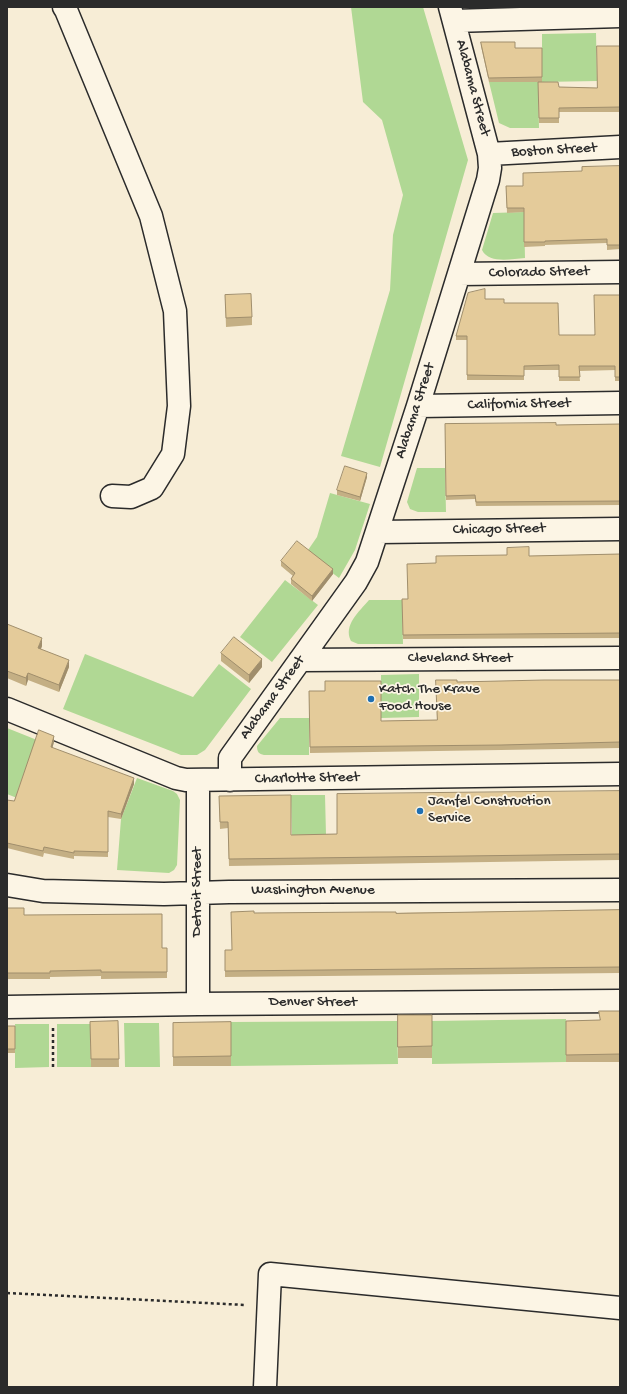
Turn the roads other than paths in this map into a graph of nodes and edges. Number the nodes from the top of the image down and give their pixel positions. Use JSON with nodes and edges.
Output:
{"nodes":[{"id":1,"x":64,"y":7,"type":"edge"},
{"id":2,"x":452,"y":14,"type":"edge"},
{"id":3,"x":620,"y":16,"type":"edge"},
{"id":4,"x":620,"y":147,"type":"edge"},
{"id":5,"x":489,"y":154,"type":"junction"},
{"id":6,"x":620,"y":272,"type":"edge"},
{"id":7,"x":459,"y":274,"type":"junction"},
{"id":8,"x":620,"y":403,"type":"edge"},
{"id":9,"x":418,"y":406,"type":"junction"},
{"id":10,"x":112,"y":496,"type":"dead end"},
{"id":11,"x":620,"y":529,"type":"edge"},
{"id":12,"x":378,"y":532,"type":"junction"},
{"id":13,"x":620,"y":658,"type":"edge"},
{"id":14,"x":300,"y":660,"type":"junction"},
{"id":15,"x":7,"y":709,"type":"edge"},
{"id":16,"x":620,"y":774,"type":"edge"},
{"id":17,"x":198,"y":780,"type":"junction"},
{"id":18,"x":230,"y":780,"type":"junction"},
{"id":19,"x":7,"y":885,"type":"edge"},
{"id":20,"x":620,"y":890,"type":"edge"},
{"id":21,"x":198,"y":893,"type":"junction"},
{"id":22,"x":620,"y":1001,"type":"edge"},
{"id":23,"x":198,"y":1004,"type":"junction"},
{"id":24,"x":7,"y":1007,"type":"edge"},
{"id":25,"x":620,"y":1308,"type":"edge"},
{"id":26,"x":265,"y":1387,"type":"edge"}],
"edges":[{"from":1,"to":10,"type":"street"},
{"from":2,"to":3,"type":"street"},
{"from":2,"to":5,"type":"street","name":"Alabama Street"},
{"from":4,"to":5,"type":"street","name":"Boston Street"},
{"from":5,"to":7,"type":"street","name":"Alabama Street"},
{"from":6,"to":7,"type":"street","name":"Colorado Street"},
{"from":7,"to":9,"type":"street","name":"Alabama Street"},
{"from":8,"to":9,"type":"street","name":"California Street"},
{"from":9,"to":12,"type":"street","name":"Alabama Street"},
{"from":11,"to":12,"type":"street","name":"Chicago Street"},
{"from":12,"to":14,"type":"street","name":"Alabama Street"},
{"from":13,"to":14,"type":"street","name":"Cleveland Street"},
{"from":14,"to":18,"type":"street","name":"Alabama Street"},
{"from":15,"to":17,"type":"street","name":"Charlotte Street"},
{"from":16,"to":18,"type":"street","name":"Charlotte Street"},
{"from":17,"to":18,"type":"street","name":"Charlotte Street"},
{"from":17,"to":21,"type":"street","name":"Detroit Street"},
{"from":19,"to":21,"type":"street","name":"Washington Avenue"},
{"from":20,"to":21,"type":"street","name":"Washington Avenue"},
{"from":21,"to":23,"type":"street","name":"Detroit Street"},
{"from":22,"to":23,"type":"street","name":"Denver Street"},
{"from":23,"to":24,"type":"street","name":"Denver Street"},
{"from":25,"to":26,"type":"street"}]}
